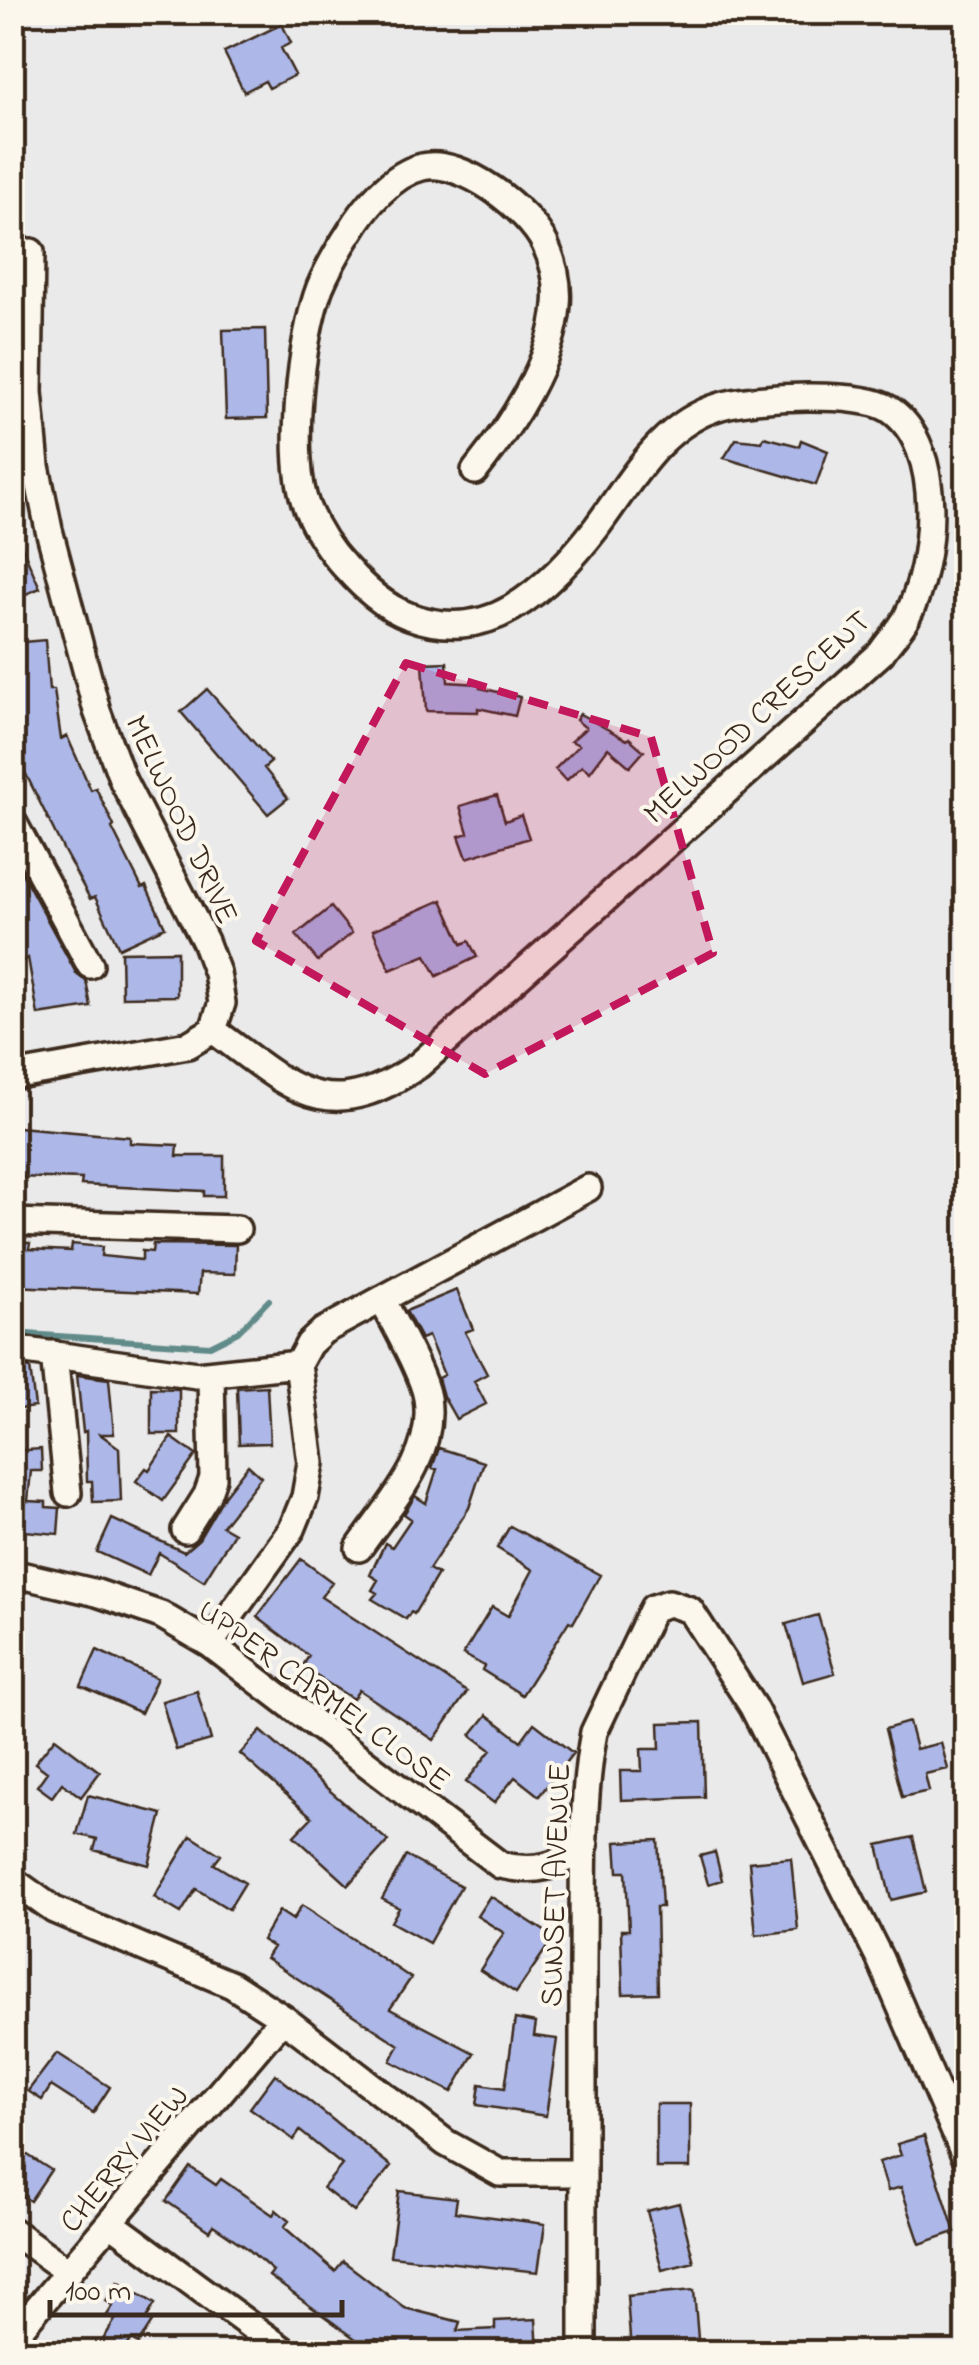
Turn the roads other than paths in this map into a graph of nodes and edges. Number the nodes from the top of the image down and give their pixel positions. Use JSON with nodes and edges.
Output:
{"nodes":[{"id":1,"x":31,"y":252,"type":"dead end"},
{"id":2,"x":475,"y":471,"type":"dead end"},
{"id":3,"x":12,"y":820,"type":"edge"},
{"id":4,"x":90,"y":965,"type":"dead end"},
{"id":5,"x":213,"y":1030,"type":"junction"},
{"id":6,"x":12,"y":1076,"type":"edge"},
{"id":7,"x":588,"y":1188,"type":"dead end"},
{"id":8,"x":12,"y":1222,"type":"edge"},
{"id":9,"x":237,"y":1229,"type":"dead end"},
{"id":10,"x":382,"y":1300,"type":"junction"},
{"id":11,"x":12,"y":1349,"type":"edge"},
{"id":12,"x":54,"y":1354,"type":"junction"},
{"id":13,"x":298,"y":1364,"type":"junction"},
{"id":14,"x":211,"y":1375,"type":"junction"},
{"id":15,"x":68,"y":1493,"type":"dead end"},
{"id":16,"x":185,"y":1530,"type":"dead end"},
{"id":17,"x":358,"y":1548,"type":"dead end"},
{"id":18,"x":12,"y":1573,"type":"edge"},
{"id":19,"x":210,"y":1644,"type":"junction"},
{"id":20,"x":585,"y":1845,"type":"junction"},
{"id":21,"x":12,"y":1880,"type":"edge"},
{"id":22,"x":283,"y":2018,"type":"junction"},
{"id":23,"x":966,"y":2158,"type":"edge"},
{"id":24,"x":581,"y":2173,"type":"junction"},
{"id":25,"x":111,"y":2224,"type":"junction"},
{"id":26,"x":12,"y":2232,"type":"edge"},
{"id":27,"x":70,"y":2272,"type":"junction"},
{"id":28,"x":12,"y":2338,"type":"edge"},
{"id":29,"x":286,"y":2352,"type":"edge"},
{"id":30,"x":583,"y":2352,"type":"edge"}],
"edges":[{"from":1,"to":5,"type":"street","name":"MELWOOD DRIVE"},
{"from":2,"to":5,"type":"street","name":"MELWOOD CRESCENT"},
{"from":3,"to":4,"type":"street"},
{"from":5,"to":6,"type":"street"},
{"from":7,"to":10,"type":"street"},
{"from":8,"to":9,"type":"street"},
{"from":10,"to":13,"type":"street"},
{"from":10,"to":17,"type":"street"},
{"from":11,"to":12,"type":"street"},
{"from":12,"to":14,"type":"street"},
{"from":12,"to":15,"type":"street"},
{"from":13,"to":14,"type":"street"},
{"from":13,"to":19,"type":"street"},
{"from":14,"to":16,"type":"street"},
{"from":18,"to":19,"type":"street","name":"UPPER CARMEL CLOSE"},
{"from":19,"to":20,"type":"street","name":"UPPER CARMEL CLOSE"},
{"from":20,"to":23,"type":"street","name":"SUNSET AVENUE"},
{"from":20,"to":24,"type":"street","name":"SUNSET AVENUE"},
{"from":21,"to":22,"type":"street"},
{"from":22,"to":24,"type":"street"},
{"from":22,"to":25,"type":"street","name":"CHERRY VIEW"},
{"from":24,"to":30,"type":"street","name":"SUNSET AVENUE"},
{"from":25,"to":27,"type":"street","name":"CHERRY VIEW"},
{"from":25,"to":29,"type":"street"},
{"from":26,"to":27,"type":"street"},
{"from":27,"to":28,"type":"street","name":"CHERRY VIEW"}]}
